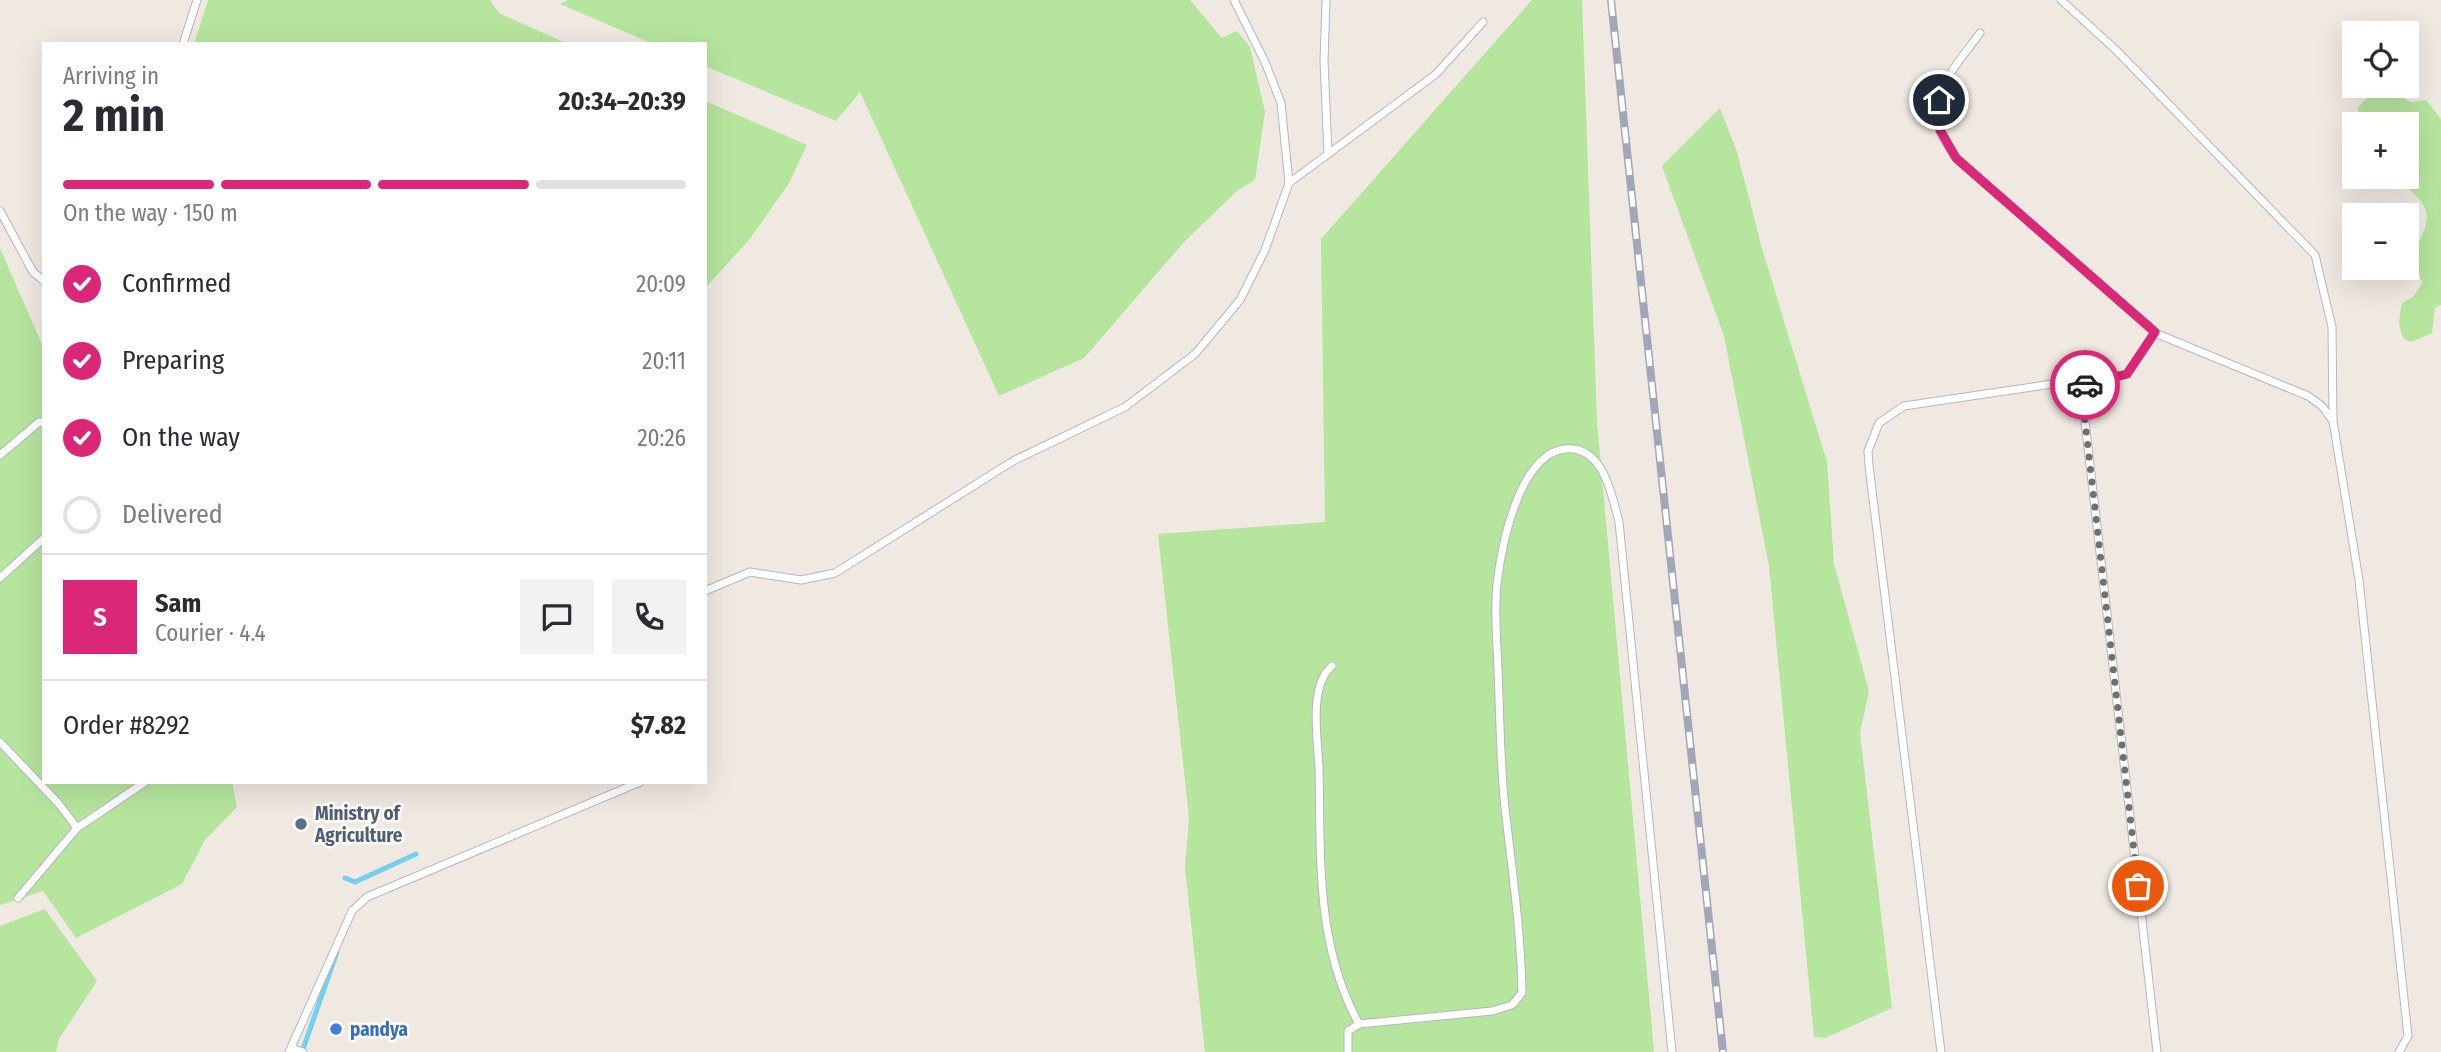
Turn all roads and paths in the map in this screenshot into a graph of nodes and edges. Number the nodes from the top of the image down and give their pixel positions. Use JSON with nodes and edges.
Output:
{"nodes":[{"id":1,"x":197,"y":0,"type":"edge"},
{"id":2,"x":1234,"y":0,"type":"edge"},
{"id":3,"x":1326,"y":0,"type":"edge"},
{"id":4,"x":2062,"y":0,"type":"edge"},
{"id":5,"x":1483,"y":22,"type":"dead end"},
{"id":6,"x":1980,"y":33,"type":"dead end"},
{"id":7,"x":184,"y":42,"type":"edge"},
{"id":8,"x":1328,"y":153,"type":"junction"},
{"id":9,"x":1289,"y":183,"type":"junction"},
{"id":10,"x":0,"y":211,"type":"edge"},
{"id":11,"x":42,"y":279,"type":"edge"},
{"id":12,"x":2155,"y":332,"type":"junction"},
{"id":13,"x":2081,"y":386,"type":"junction"},
{"id":14,"x":2333,"y":421,"type":"junction"},
{"id":15,"x":42,"y":423,"type":"edge"},
{"id":16,"x":0,"y":454,"type":"edge"},
{"id":17,"x":42,"y":540,"type":"edge"},
{"id":18,"x":0,"y":578,"type":"edge"},
{"id":19,"x":707,"y":590,"type":"edge"},
{"id":20,"x":1332,"y":666,"type":"dead end"},
{"id":21,"x":0,"y":742,"type":"edge"},
{"id":22,"x":142,"y":784,"type":"edge"},
{"id":23,"x":634,"y":784,"type":"edge"},
{"id":24,"x":77,"y":828,"type":"junction"},
{"id":25,"x":18,"y":898,"type":"dead end"},
{"id":26,"x":1359,"y":1024,"type":"junction"},
{"id":27,"x":290,"y":1050,"type":"edge"},
{"id":28,"x":303,"y":1052,"type":"edge"},
{"id":29,"x":1348,"y":1052,"type":"edge"},
{"id":30,"x":1672,"y":1052,"type":"edge"},
{"id":31,"x":1941,"y":1052,"type":"edge"},
{"id":32,"x":2157,"y":1052,"type":"edge"},
{"id":33,"x":2399,"y":1052,"type":"edge"}],
"edges":[{"from":1,"to":7,"type":"lane"},
{"from":2,"to":9,"type":"lane"},
{"from":3,"to":8,"type":"lane"},
{"from":4,"to":14,"type":"lane"},
{"from":5,"to":8,"type":"lane"},
{"from":6,"to":12,"type":"lane"},
{"from":8,"to":9,"type":"lane"},
{"from":9,"to":19,"type":"lane"},
{"from":10,"to":11,"type":"lane"},
{"from":12,"to":13,"type":"lane"},
{"from":12,"to":14,"type":"lane"},
{"from":13,"to":31,"type":"lane"},
{"from":13,"to":32,"type":"lane"},
{"from":14,"to":33,"type":"lane"},
{"from":15,"to":16,"type":"lane"},
{"from":17,"to":18,"type":"lane"},
{"from":20,"to":26,"type":"lane"},
{"from":21,"to":24,"type":"lane"},
{"from":22,"to":24,"type":"lane"},
{"from":23,"to":27,"type":"lane"},
{"from":24,"to":25,"type":"lane"},
{"from":26,"to":29,"type":"lane"},
{"from":26,"to":30,"type":"lane"},
{"from":27,"to":28,"type":"lane"}]}
